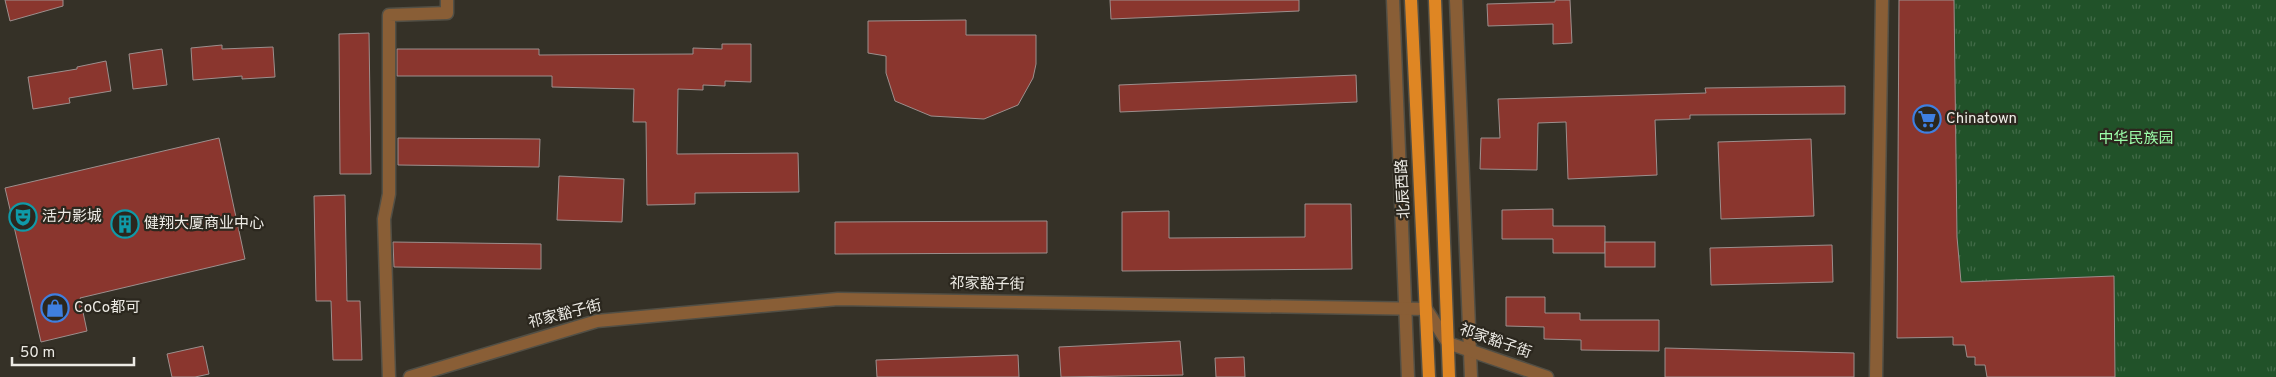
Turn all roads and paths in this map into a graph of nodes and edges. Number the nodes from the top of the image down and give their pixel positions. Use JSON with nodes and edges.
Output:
{"nodes":[{"id":1,"x":447,"y":0,"type":"edge"},
{"id":2,"x":1393,"y":0,"type":"edge"},
{"id":3,"x":1411,"y":0,"type":"edge"},
{"id":4,"x":1435,"y":0,"type":"edge"},
{"id":5,"x":1456,"y":0,"type":"edge"},
{"id":6,"x":1882,"y":0,"type":"edge"},
{"id":7,"x":1406,"y":308,"type":"junction"},
{"id":8,"x":1426,"y":308,"type":"junction"},
{"id":9,"x":1448,"y":343,"type":"junction"},
{"id":10,"x":1470,"y":350,"type":"junction"},
{"id":11,"x":389,"y":377,"type":"edge"},
{"id":12,"x":410,"y":377,"type":"edge"},
{"id":13,"x":1408,"y":377,"type":"edge"},
{"id":14,"x":1429,"y":377,"type":"edge"},
{"id":15,"x":1449,"y":377,"type":"edge"},
{"id":16,"x":1471,"y":377,"type":"edge"},
{"id":17,"x":1547,"y":377,"type":"edge"},
{"id":18,"x":1876,"y":377,"type":"edge"}],
"edges":[{"from":1,"to":11,"type":"street"},
{"from":2,"to":7,"type":"street","name":"北辰西路"},
{"from":3,"to":8,"type":"main road","name":"北辰西路"},
{"from":4,"to":9,"type":"main road"},
{"from":5,"to":10,"type":"street"},
{"from":6,"to":18,"type":"street"},
{"from":7,"to":8,"type":"street","name":"祁家豁子街"},
{"from":7,"to":12,"type":"street","name":"祁家豁子街"},
{"from":7,"to":13,"type":"street","name":"北辰西路"},
{"from":8,"to":9,"type":"street","name":"祁家豁子街"},
{"from":8,"to":14,"type":"main road","name":"北辰西路"},
{"from":9,"to":10,"type":"street","name":"祁家豁子街"},
{"from":9,"to":15,"type":"main road"},
{"from":10,"to":16,"type":"street"},
{"from":10,"to":17,"type":"street","name":"祁家豁子街"}]}
